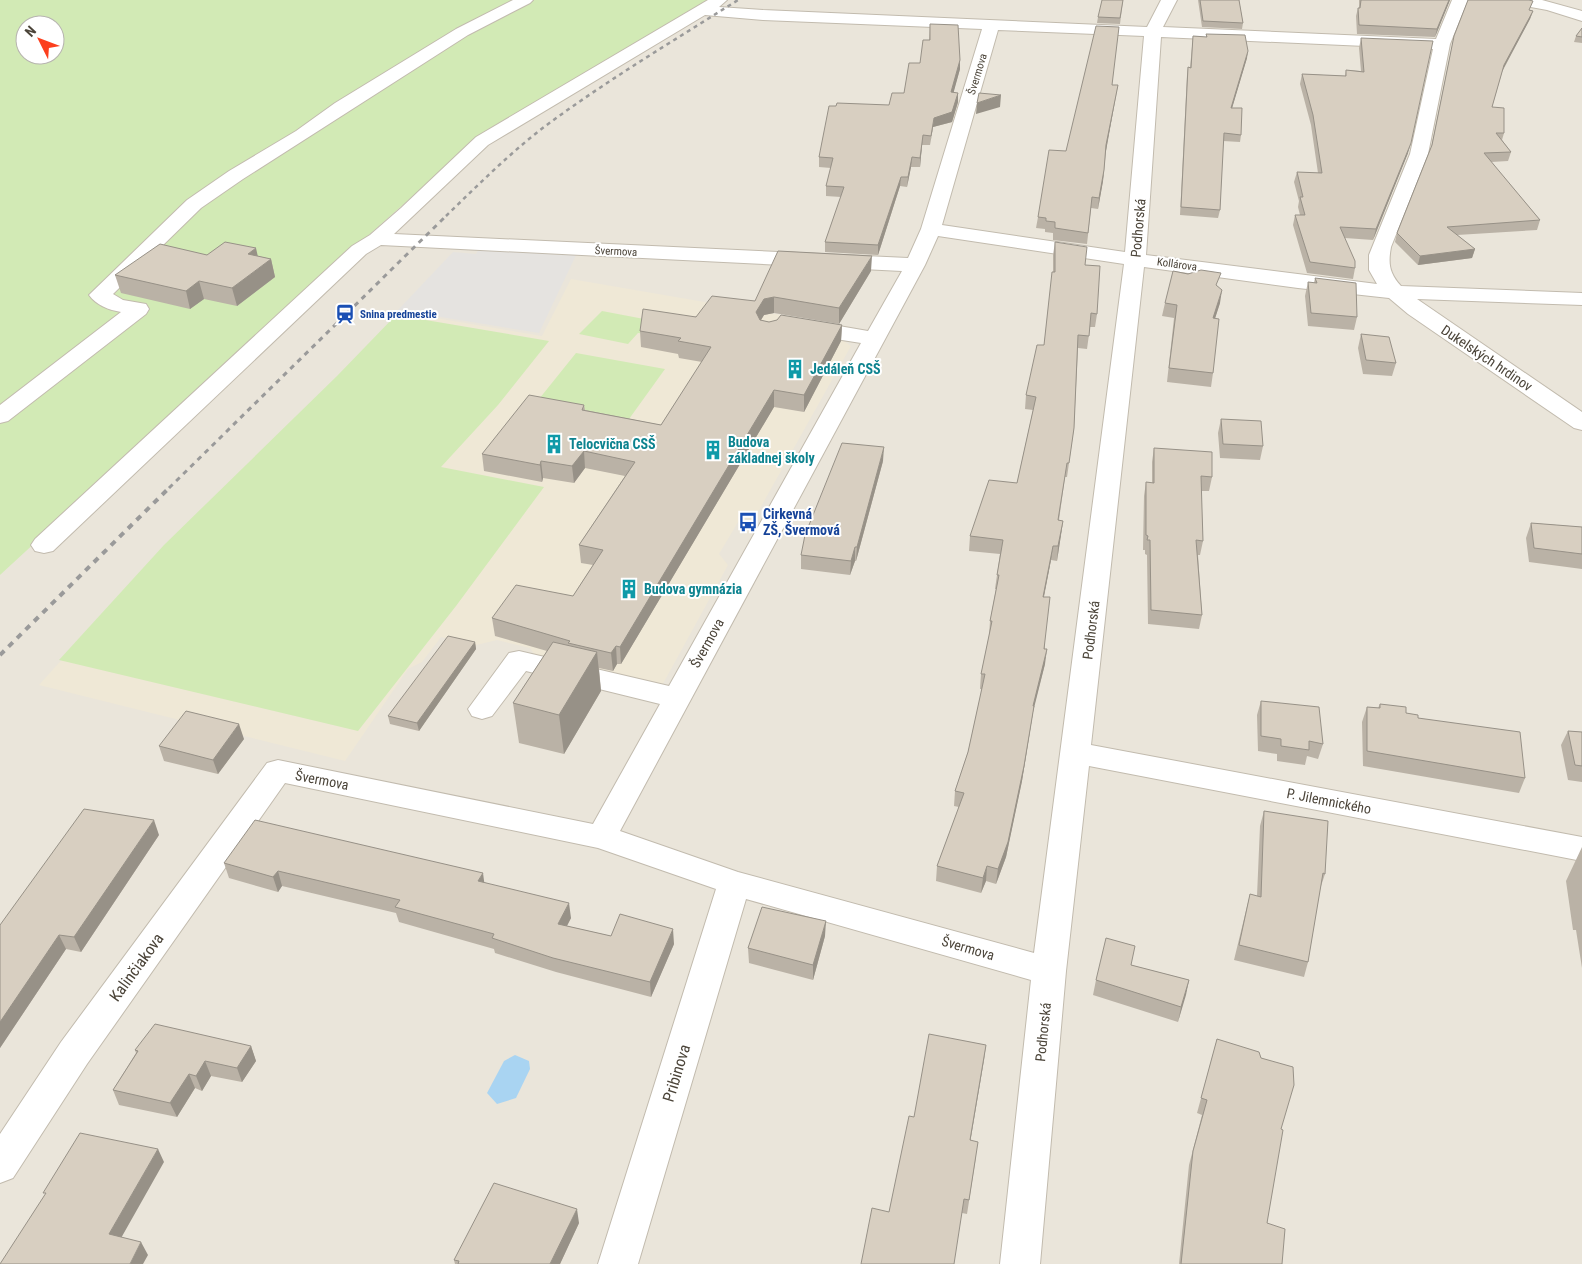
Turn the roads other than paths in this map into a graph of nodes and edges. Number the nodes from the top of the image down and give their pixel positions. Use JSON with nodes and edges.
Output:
{"nodes":[{"id":1,"x":525,"y":0,"type":"edge"},
{"id":2,"x":719,"y":0,"type":"edge"},
{"id":3,"x":1169,"y":0,"type":"edge"},
{"id":4,"x":1460,"y":0,"type":"edge"},
{"id":5,"x":1516,"y":0,"type":"edge"},
{"id":6,"x":703,"y":10,"type":"junction"},
{"id":7,"x":763,"y":15,"type":"junction"},
{"id":8,"x":1582,"y":16,"type":"edge"},
{"id":9,"x":991,"y":25,"type":"junction"},
{"id":10,"x":749,"y":28,"type":"dead end"},
{"id":11,"x":1153,"y":32,"type":"junction"},
{"id":12,"x":1442,"y":44,"type":"junction"},
{"id":13,"x":931,"y":228,"type":"junction"},
{"id":14,"x":377,"y":239,"type":"junction"},
{"id":15,"x":1136,"y":259,"type":"junction"},
{"id":16,"x":915,"y":265,"type":"junction"},
{"id":17,"x":1394,"y":292,"type":"junction"},
{"id":18,"x":1582,"y":298,"type":"edge"},
{"id":19,"x":783,"y":323,"type":"edge"},
{"id":20,"x":874,"y":339,"type":"junction"},
{"id":21,"x":0,"y":416,"type":"edge"},
{"id":22,"x":1582,"y":423,"type":"edge"},
{"id":23,"x":44,"y":545,"type":"dead end"},
{"id":24,"x":677,"y":698,"type":"junction"},
{"id":25,"x":482,"y":708,"type":"dead end"},
{"id":26,"x":1077,"y":753,"type":"junction"},
{"id":27,"x":278,"y":771,"type":"joint"},
{"id":28,"x":601,"y":837,"type":"junction"},
{"id":29,"x":1582,"y":849,"type":"edge"},
{"id":30,"x":734,"y":883,"type":"junction"},
{"id":31,"x":1049,"y":971,"type":"junction"},
{"id":32,"x":0,"y":1166,"type":"edge"},
{"id":33,"x":618,"y":1264,"type":"edge"},
{"id":34,"x":1020,"y":1264,"type":"edge"}],
"edges":[{"from":1,"to":21,"type":"street"},
{"from":2,"to":6,"type":"street"},
{"from":3,"to":11,"type":"street","name":"Podhorská"},
{"from":4,"to":12,"type":"street"},
{"from":5,"to":8,"type":"street"},
{"from":6,"to":7,"type":"street"},
{"from":6,"to":14,"type":"street"},
{"from":7,"to":9,"type":"street"},
{"from":7,"to":10,"type":"street"},
{"from":9,"to":11,"type":"street"},
{"from":9,"to":13,"type":"street","name":"Švermova"},
{"from":11,"to":12,"type":"street"},
{"from":11,"to":15,"type":"street","name":"Podhorská"},
{"from":12,"to":17,"type":"street"},
{"from":13,"to":15,"type":"street","name":"Kollárova"},
{"from":13,"to":16,"type":"street","name":"Švermova"},
{"from":14,"to":16,"type":"street","name":"Švermova"},
{"from":14,"to":23,"type":"street"},
{"from":15,"to":17,"type":"street","name":"Kollárova"},
{"from":15,"to":26,"type":"street","name":"Podhorská"},
{"from":16,"to":20,"type":"street","name":"Švermova"},
{"from":17,"to":18,"type":"street","name":"Kollárova"},
{"from":17,"to":22,"type":"street","name":"Dukelských hrdinov"},
{"from":19,"to":20,"type":"street"},
{"from":20,"to":24,"type":"street","name":"Švermova"},
{"from":24,"to":25,"type":"street"},
{"from":24,"to":28,"type":"street","name":"Švermova"},
{"from":26,"to":29,"type":"street","name":"P. Jilemnického"},
{"from":26,"to":31,"type":"street","name":"Podhorská"},
{"from":27,"to":28,"type":"street","name":"Švermova"},
{"from":27,"to":32,"type":"street","name":"Kalinčiakova"},
{"from":28,"to":30,"type":"street","name":"Švermova"},
{"from":30,"to":31,"type":"street","name":"Švermova"},
{"from":30,"to":33,"type":"street","name":"Pribinova"},
{"from":31,"to":34,"type":"street","name":"Podhorská"}]}
